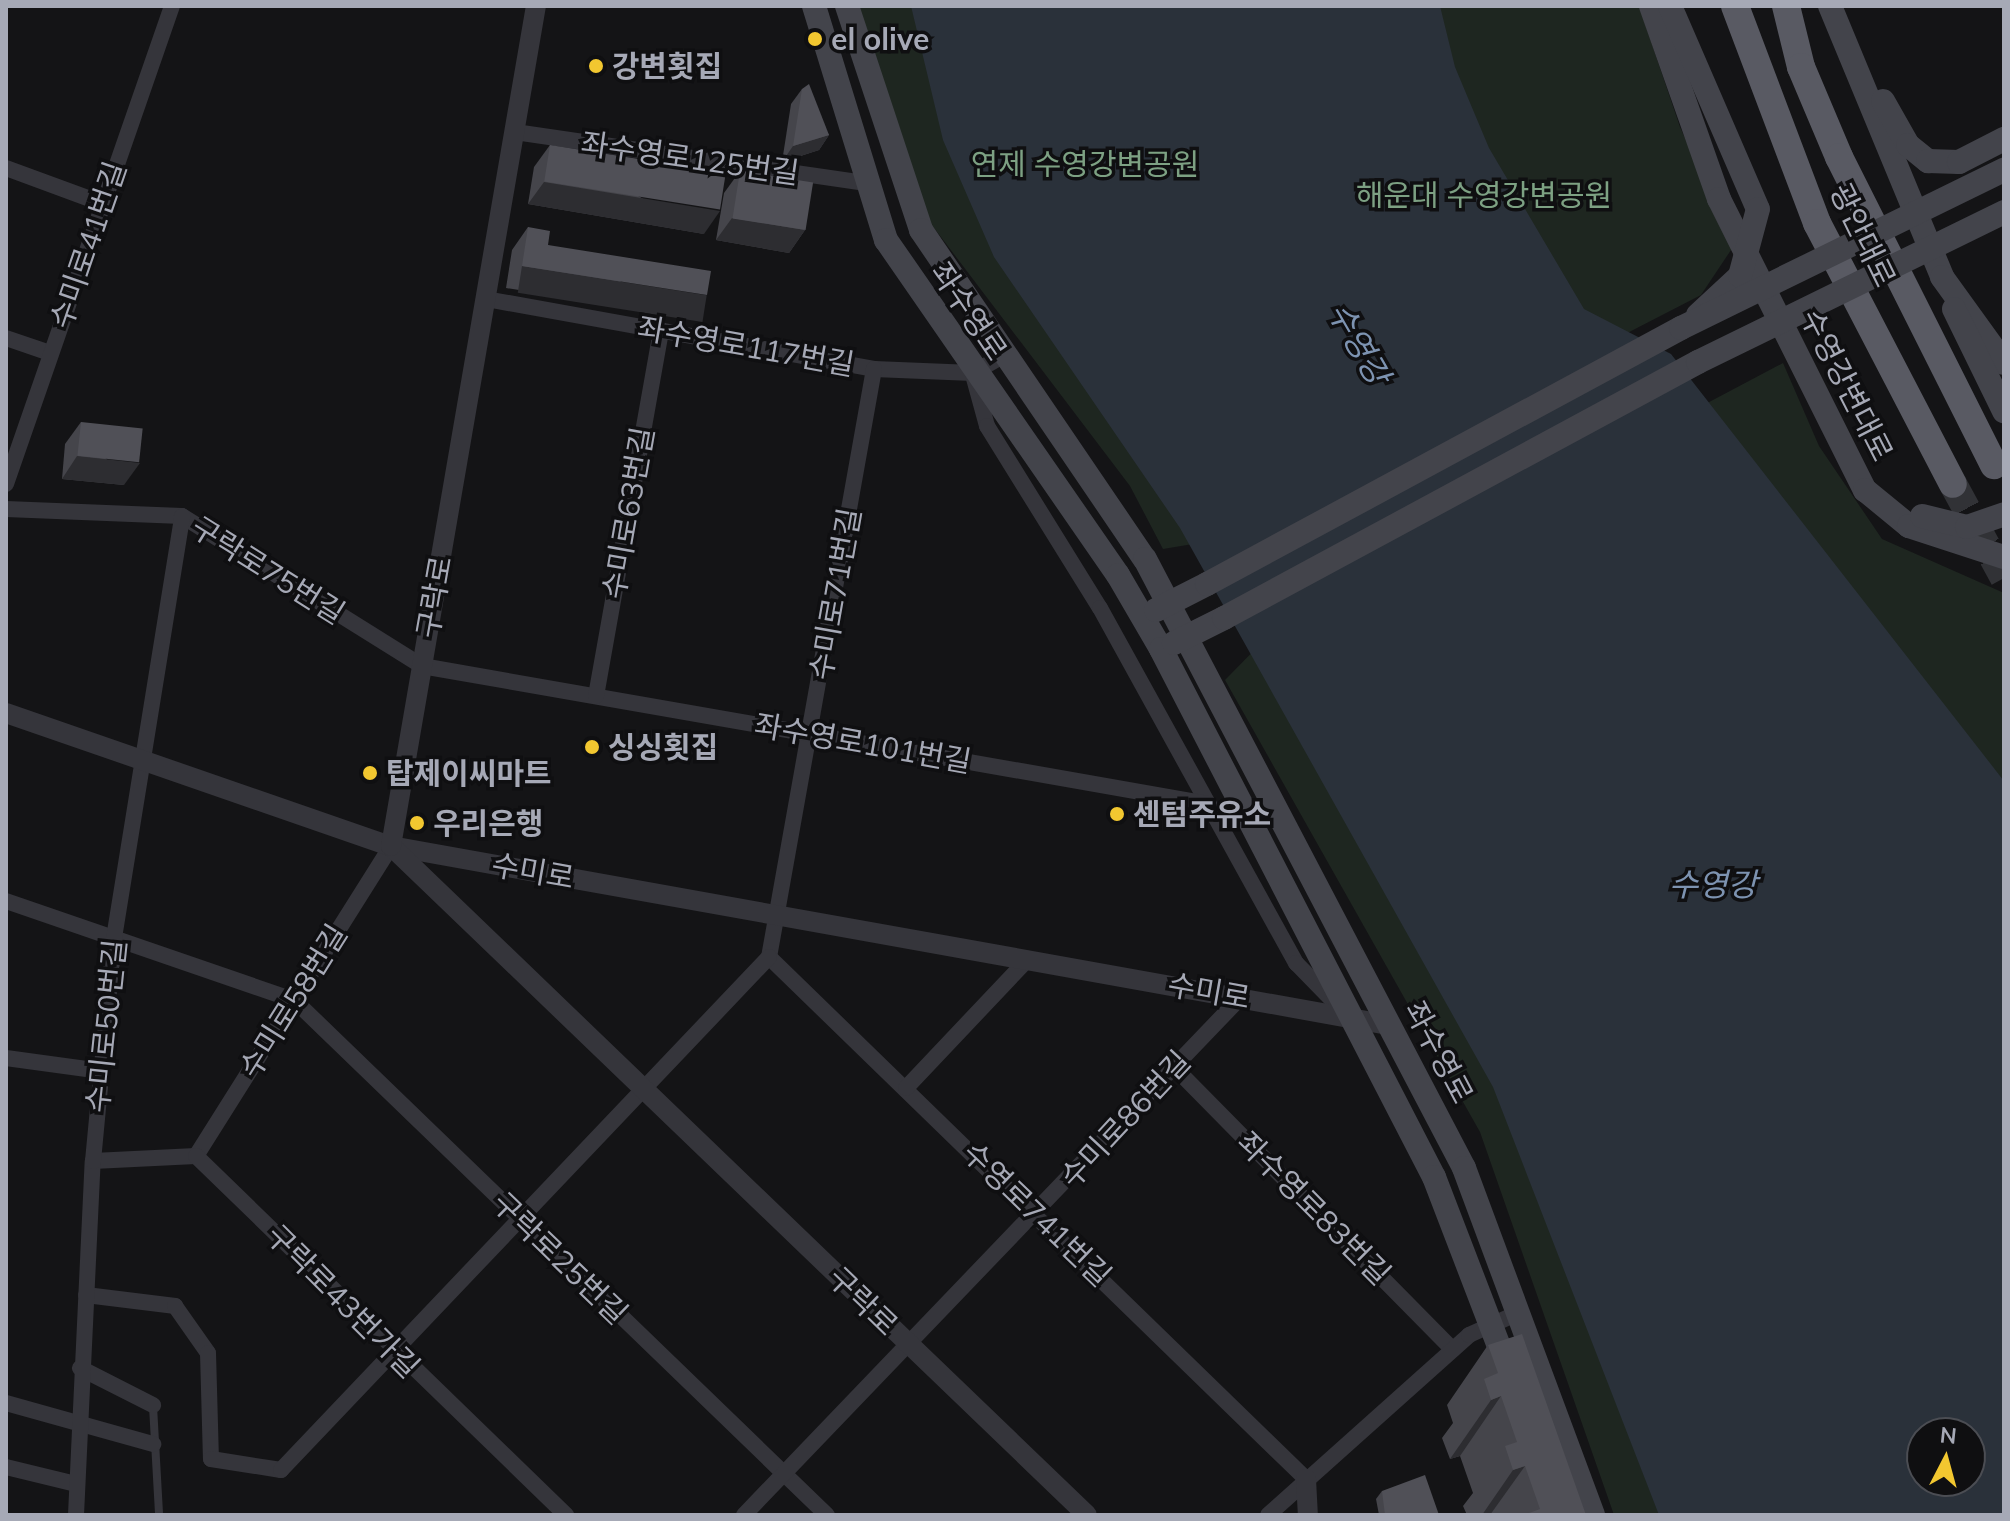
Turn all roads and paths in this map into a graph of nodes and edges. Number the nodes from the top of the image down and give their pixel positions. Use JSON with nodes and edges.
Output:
{"nodes":[{"id":1,"x":172,"y":6,"type":"edge"},
{"id":2,"x":536,"y":6,"type":"edge"},
{"id":3,"x":814,"y":6,"type":"edge"},
{"id":4,"x":847,"y":6,"type":"edge"},
{"id":5,"x":1651,"y":6,"type":"edge"},
{"id":6,"x":1670,"y":6,"type":"edge"},
{"id":7,"x":1713,"y":6,"type":"edge"},
{"id":8,"x":1735,"y":6,"type":"edge"},
{"id":9,"x":1786,"y":6,"type":"edge"},
{"id":10,"x":1830,"y":7,"type":"edge"},
{"id":11,"x":1759,"y":85,"type":"junction"},
{"id":12,"x":515,"y":132,"type":"junction"},
{"id":13,"x":2004,"y":139,"type":"edge"},
{"id":14,"x":6,"y":168,"type":"edge"},
{"id":15,"x":2004,"y":170,"type":"edge"},
{"id":16,"x":864,"y":183,"type":"junction"},
{"id":17,"x":101,"y":203,"type":"junction"},
{"id":18,"x":2004,"y":212,"type":"edge"},
{"id":19,"x":1942,"y":277,"type":"junction"},
{"id":20,"x":486,"y":299,"type":"junction"},
{"id":21,"x":1681,"y":328,"type":"junction"},
{"id":22,"x":661,"y":330,"type":"junction"},
{"id":23,"x":6,"y":338,"type":"edge"},
{"id":24,"x":50,"y":353,"type":"junction"},
{"id":25,"x":1003,"y":356,"type":"junction"},
{"id":26,"x":2004,"y":363,"type":"edge"},
{"id":27,"x":874,"y":369,"type":"junction"},
{"id":28,"x":973,"y":373,"type":"junction"},
{"id":29,"x":2004,"y":411,"type":"edge"},
{"id":30,"x":1994,"y":465,"type":"dead end"},
{"id":31,"x":6,"y":484,"type":"edge"},
{"id":32,"x":1953,"y":484,"type":"tunnel mouth"},
{"id":33,"x":1865,"y":490,"type":"junction"},
{"id":34,"x":6,"y":509,"type":"edge"},
{"id":35,"x":2004,"y":514,"type":"edge"},
{"id":36,"x":182,"y":516,"type":"junction"},
{"id":37,"x":2004,"y":557,"type":"edge"},
{"id":38,"x":1169,"y":603,"type":"junction"},
{"id":39,"x":1143,"y":617,"type":"junction"},
{"id":40,"x":1187,"y":636,"type":"junction"},
{"id":41,"x":1161,"y":649,"type":"junction"},
{"id":42,"x":422,"y":666,"type":"junction"},
{"id":43,"x":596,"y":696,"type":"junction"},
{"id":44,"x":6,"y":713,"type":"edge"},
{"id":45,"x":810,"y":734,"type":"junction"},
{"id":46,"x":139,"y":760,"type":"junction"},
{"id":47,"x":1209,"y":804,"type":"junction"},
{"id":48,"x":391,"y":846,"type":"junction"},
{"id":49,"x":6,"y":901,"type":"edge"},
{"id":50,"x":778,"y":915,"type":"junction"},
{"id":51,"x":114,"y":938,"type":"junction"},
{"id":52,"x":769,"y":957,"type":"junction"},
{"id":53,"x":1028,"y":959,"type":"junction"},
{"id":54,"x":1241,"y":997,"type":"junction"},
{"id":55,"x":294,"y":1000,"type":"junction"},
{"id":56,"x":1353,"y":1020,"type":"junction"},
{"id":57,"x":1389,"y":1025,"type":"junction"},
{"id":58,"x":6,"y":1058,"type":"edge"},
{"id":59,"x":1174,"y":1067,"type":"junction"},
{"id":60,"x":101,"y":1071,"type":"junction"},
{"id":61,"x":640,"y":1086,"type":"junction"},
{"id":62,"x":906,"y":1088,"type":"junction"},
{"id":63,"x":196,"y":1156,"type":"junction"},
{"id":64,"x":93,"y":1161,"type":"junction"},
{"id":65,"x":1037,"y":1212,"type":"junction"},
{"id":66,"x":519,"y":1218,"type":"junction"},
{"id":67,"x":86,"y":1295,"type":"junction"},
{"id":68,"x":1518,"y":1313,"type":"junction"},
{"id":69,"x":1489,"y":1324,"type":"junction"},
{"id":70,"x":911,"y":1346,"type":"junction"},
{"id":71,"x":1453,"y":1350,"type":"junction"},
{"id":72,"x":392,"y":1351,"type":"junction"},
{"id":73,"x":80,"y":1368,"type":"junction"},
{"id":74,"x":1516,"y":1391,"type":"edge"},
{"id":75,"x":6,"y":1403,"type":"edge"},
{"id":76,"x":153,"y":1405,"type":"joint"},
{"id":77,"x":78,"y":1425,"type":"junction"},
{"id":78,"x":153,"y":1444,"type":"junction"},
{"id":79,"x":6,"y":1467,"type":"edge"},
{"id":80,"x":784,"y":1474,"type":"junction"},
{"id":81,"x":1306,"y":1479,"type":"junction"},
{"id":82,"x":76,"y":1484,"type":"junction"},
{"id":83,"x":76,"y":1515,"type":"edge"},
{"id":84,"x":159,"y":1515,"type":"edge"},
{"id":85,"x":566,"y":1515,"type":"edge"},
{"id":86,"x":744,"y":1515,"type":"edge"},
{"id":87,"x":827,"y":1515,"type":"edge"},
{"id":88,"x":1087,"y":1515,"type":"edge"},
{"id":89,"x":1268,"y":1515,"type":"edge"},
{"id":90,"x":1308,"y":1515,"type":"edge"},
{"id":91,"x":1593,"y":1515,"type":"edge"}],
"edges":[{"from":1,"to":17,"type":"street","name":"수미로41번길"},
{"from":2,"to":12,"type":"street","name":"구락로"},
{"from":3,"to":16,"type":"main road","name":"좌수영로"},
{"from":4,"to":25,"type":"main road","name":"좌수영로"},
{"from":5,"to":33,"type":"main road","name":"수영강변대로"},
{"from":6,"to":21,"type":"main road","bridge":true},
{"from":7,"to":11,"type":"highway"},
{"from":8,"to":11,"type":"highway","name":"광안대로"},
{"from":9,"to":30,"type":"highway","name":"광안대로"},
{"from":10,"to":13,"type":"main road"},
{"from":10,"to":19,"type":"main road"},
{"from":11,"to":32,"type":"highway","name":"광안대로"},
{"from":12,"to":16,"type":"street","name":"좌수영로125번길"},
{"from":12,"to":20,"type":"street","name":"구락로"},
{"from":14,"to":17,"type":"street"},
{"from":15,"to":21,"type":"main road","bridge":true},
{"from":16,"to":28,"type":"main road","name":"좌수영로"},
{"from":17,"to":24,"type":"street","name":"수미로41번길"},
{"from":18,"to":40,"type":"main road","bridge":true},
{"from":19,"to":26,"type":"main road"},
{"from":19,"to":29,"type":"main road"},
{"from":20,"to":22,"type":"street","name":"좌수영로117번길"},
{"from":20,"to":42,"type":"street","name":"구락로"},
{"from":21,"to":38,"type":"main road","bridge":true},
{"from":22,"to":27,"type":"street","name":"좌수영로117번길"},
{"from":22,"to":43,"type":"street","name":"수미로63번길"},
{"from":23,"to":24,"type":"street"},
{"from":24,"to":31,"type":"street","name":"수미로41번길"},
{"from":25,"to":28,"type":"street"},
{"from":25,"to":38,"type":"main road","name":"좌수영로"},
{"from":27,"to":28,"type":"street","name":"좌수영로117번길"},
{"from":27,"to":45,"type":"street","name":"수미로71번길"},
{"from":28,"to":39,"type":"main road","name":"좌수영로"},
{"from":28,"to":47,"type":"street"},
{"from":33,"to":35,"type":"main road"},
{"from":33,"to":37,"type":"main road","name":"수영강변대로"},
{"from":34,"to":36,"type":"street","name":"구락로75번길"},
{"from":36,"to":42,"type":"street","name":"구락로75번길"},
{"from":36,"to":46,"type":"street","name":"수미로50번길"},
{"from":38,"to":39,"type":"main road"},
{"from":38,"to":40,"type":"main road","name":"좌수영로"},
{"from":39,"to":41,"type":"main road","name":"좌수영로"},
{"from":40,"to":41,"type":"main road"},
{"from":40,"to":57,"type":"main road","name":"좌수영로"},
{"from":41,"to":56,"type":"main road","name":"좌수영로"},
{"from":42,"to":43,"type":"street","name":"좌수영로101번길"},
{"from":42,"to":48,"type":"street","name":"구락로"},
{"from":43,"to":45,"type":"street","name":"좌수영로101번길"},
{"from":44,"to":46,"type":"street","name":"수미로"},
{"from":45,"to":47,"type":"street","name":"좌수영로101번길"},
{"from":45,"to":50,"type":"street","name":"수미로71번길"},
{"from":46,"to":48,"type":"street","name":"수미로"},
{"from":46,"to":51,"type":"street","name":"수미로50번길"},
{"from":47,"to":56,"type":"street"},
{"from":48,"to":50,"type":"street","name":"수미로"},
{"from":48,"to":55,"type":"street","name":"수미로58번길"},
{"from":48,"to":61,"type":"street","name":"구락로"},
{"from":49,"to":51,"type":"street"},
{"from":50,"to":52,"type":"street"},
{"from":50,"to":53,"type":"street","name":"수미로"},
{"from":51,"to":55,"type":"street"},
{"from":51,"to":60,"type":"street","name":"수미로50번길"},
{"from":52,"to":61,"type":"street"},
{"from":52,"to":62,"type":"street","name":"수영로741번길"},
{"from":53,"to":54,"type":"street","name":"수미로"},
{"from":53,"to":62,"type":"street"},
{"from":54,"to":56,"type":"street","name":"수미로"},
{"from":54,"to":59,"type":"street","name":"수미로86번길"},
{"from":55,"to":63,"type":"street","name":"수미로58번길"},
{"from":55,"to":66,"type":"street","name":"구락로25번길"},
{"from":56,"to":57,"type":"street","name":"수미로"},
{"from":56,"to":69,"type":"main road","name":"좌수영로"},
{"from":57,"to":68,"type":"main road","name":"좌수영로"},
{"from":58,"to":60,"type":"street"},
{"from":59,"to":65,"type":"street","name":"수미로86번길"},
{"from":59,"to":71,"type":"street","name":"좌수영로83번길"},
{"from":60,"to":64,"type":"street","name":"수미로50번길"},
{"from":61,"to":66,"type":"street"},
{"from":61,"to":70,"type":"street","name":"구락로"},
{"from":62,"to":65,"type":"street","name":"수영로741번길"},
{"from":63,"to":64,"type":"street"},
{"from":63,"to":72,"type":"street","name":"구락로43번가길"},
{"from":64,"to":67,"type":"street","name":"수미로50번길"},
{"from":65,"to":70,"type":"street","name":"수미로86번길"},
{"from":65,"to":81,"type":"street","name":"수영로741번길"},
{"from":66,"to":72,"type":"street"},
{"from":66,"to":80,"type":"street","name":"구락로25번길"},
{"from":67,"to":72,"type":"street"},
{"from":67,"to":73,"type":"street","name":"수미로50번길"},
{"from":68,"to":69,"type":"street"},
{"from":68,"to":91,"type":"main road","name":"좌수영로"},
{"from":69,"to":71,"type":"street"},
{"from":69,"to":74,"type":"main road","name":"좌수영로"},
{"from":70,"to":80,"type":"street","name":"수미로86번길"},
{"from":70,"to":88,"type":"street","name":"구락로"},
{"from":71,"to":81,"type":"street"},
{"from":72,"to":85,"type":"street","name":"구락로43번가길"},
{"from":73,"to":76,"type":"street"},
{"from":73,"to":77,"type":"street","name":"수미로50번길"},
{"from":75,"to":77,"type":"street"},
{"from":76,"to":78,"type":"lane"},
{"from":77,"to":78,"type":"street"},
{"from":77,"to":82,"type":"street","name":"수미로50번길"},
{"from":78,"to":84,"type":"lane"},
{"from":79,"to":82,"type":"street"},
{"from":80,"to":86,"type":"street","name":"수미로86번길"},
{"from":80,"to":87,"type":"street","name":"구락로25번길"},
{"from":81,"to":89,"type":"street"},
{"from":81,"to":90,"type":"street"},
{"from":82,"to":83,"type":"street","name":"수미로50번길"}]}
